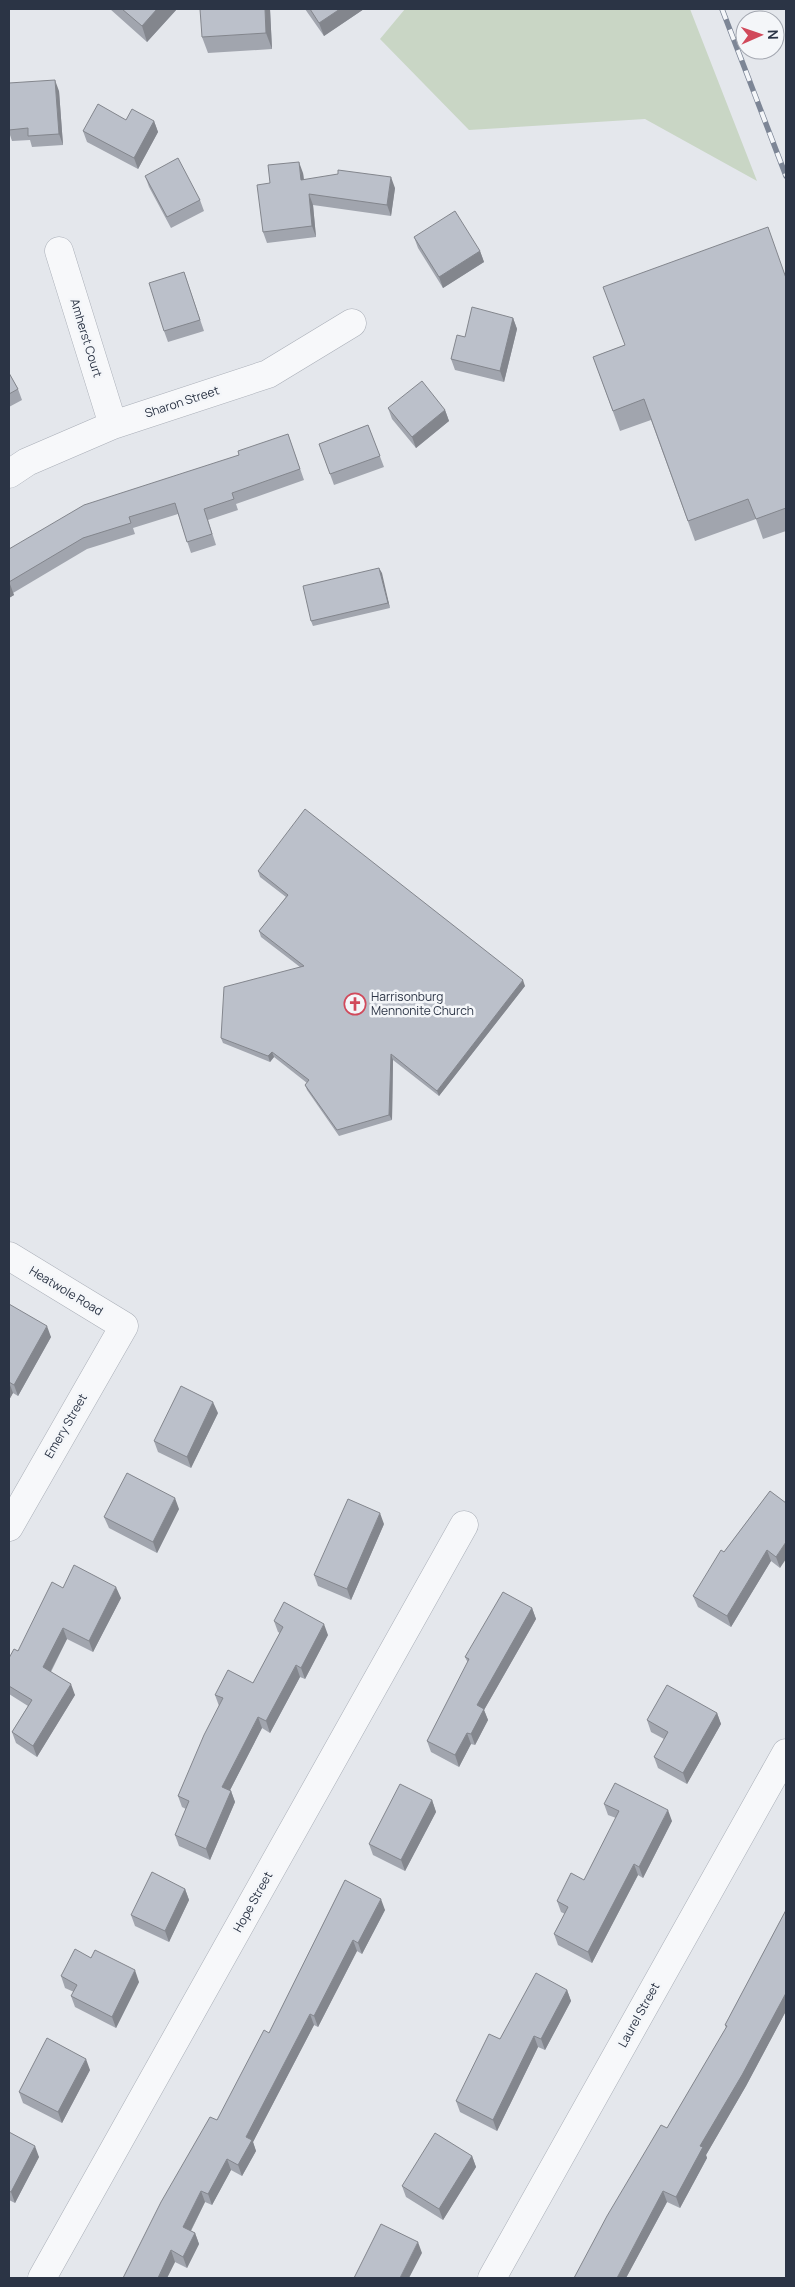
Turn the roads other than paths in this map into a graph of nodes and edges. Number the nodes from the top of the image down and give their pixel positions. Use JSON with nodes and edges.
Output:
{"nodes":[{"id":1,"x":59,"y":251,"type":"dead end"},
{"id":2,"x":352,"y":323,"type":"dead end"},
{"id":3,"x":114,"y":425,"type":"junction"},
{"id":4,"x":9,"y":474,"type":"edge"},
{"id":5,"x":9,"y":1256,"type":"edge"},
{"id":6,"x":124,"y":1326,"type":"joint"},
{"id":7,"x":464,"y":1525,"type":"dead end"},
{"id":8,"x":9,"y":1527,"type":"edge"},
{"id":9,"x":786,"y":1752,"type":"edge"},
{"id":10,"x":42,"y":2278,"type":"edge"},
{"id":11,"x":492,"y":2278,"type":"edge"}],
"edges":[{"from":1,"to":3,"type":"street","name":"Amherst Court"},
{"from":2,"to":3,"type":"street","name":"Sharon Street"},
{"from":3,"to":4,"type":"street","name":"Sharon Street"},
{"from":5,"to":6,"type":"street","name":"Heatwole Road"},
{"from":6,"to":8,"type":"street","name":"Emery Street"},
{"from":7,"to":10,"type":"street","name":"Hope Street"},
{"from":9,"to":11,"type":"street","name":"Laurel Street"}]}
